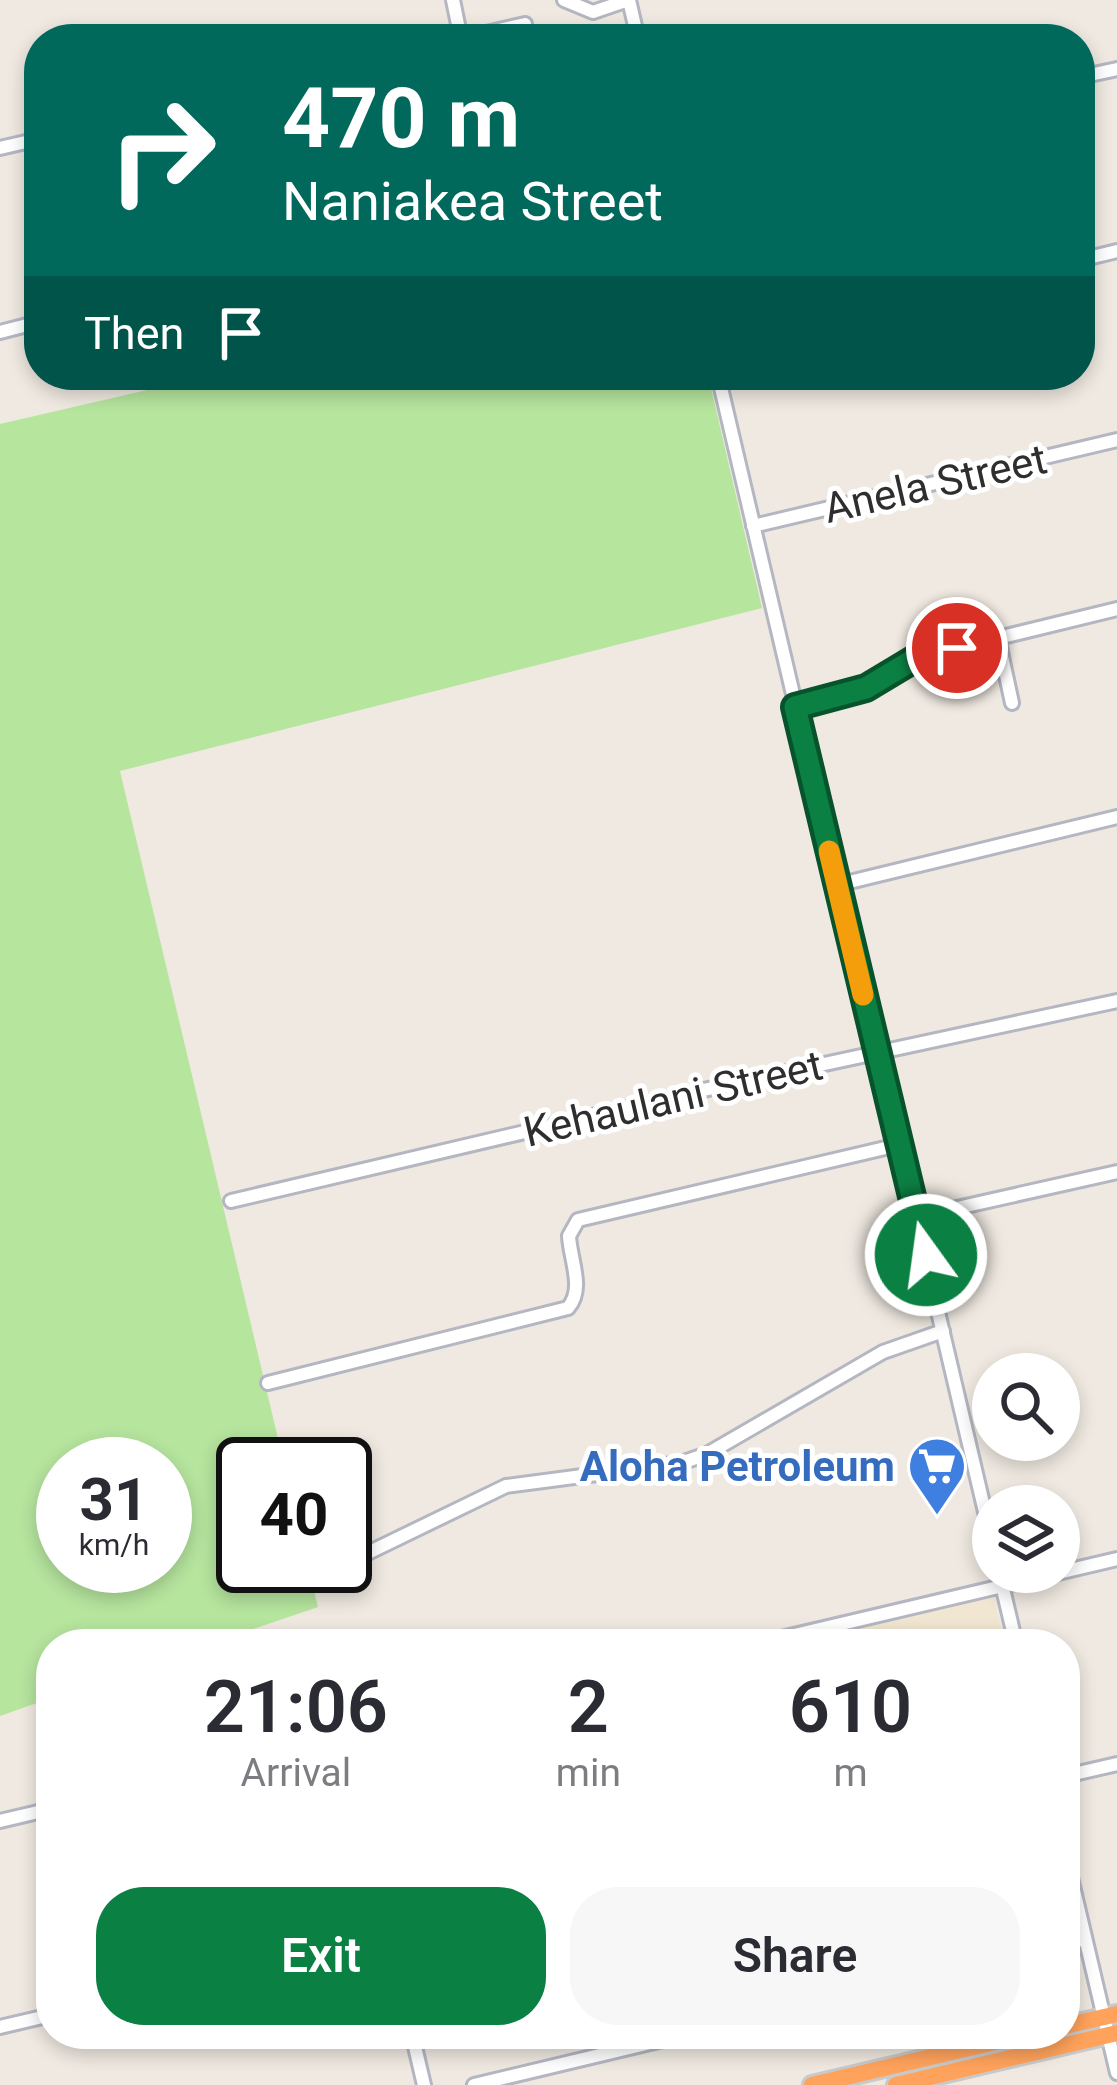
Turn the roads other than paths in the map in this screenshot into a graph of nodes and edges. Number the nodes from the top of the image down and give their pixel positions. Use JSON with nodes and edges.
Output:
{"nodes":[{"id":1,"x":564,"y":0,"type":"edge"},
{"id":2,"x":629,"y":0,"type":"edge"},
{"id":3,"x":721,"y":390,"type":"edge"},
{"id":4,"x":1117,"y":440,"type":"edge"},
{"id":5,"x":753,"y":526,"type":"junction"},
{"id":6,"x":1117,"y":609,"type":"edge"},
{"id":7,"x":998,"y":638,"type":"junction"},
{"id":8,"x":1012,"y":703,"type":"dead end"},
{"id":9,"x":795,"y":707,"type":"junction"},
{"id":10,"x":1117,"y":818,"type":"edge"},
{"id":11,"x":837,"y":885,"type":"junction"},
{"id":12,"x":1117,"y":1001,"type":"edge"},
{"id":13,"x":876,"y":1051,"type":"junction"},
{"id":14,"x":898,"y":1145,"type":"junction"},
{"id":15,"x":1117,"y":1172,"type":"edge"},
{"id":16,"x":231,"y":1201,"type":"dead end"},
{"id":17,"x":916,"y":1217,"type":"junction"},
{"id":18,"x":943,"y":1331,"type":"junction"},
{"id":19,"x":268,"y":1383,"type":"dead end"},
{"id":20,"x":979,"y":1485,"type":"edge"},
{"id":21,"x":372,"y":1551,"type":"edge"},
{"id":22,"x":1117,"y":1559,"type":"edge"},
{"id":23,"x":1080,"y":1565,"type":"edge"},
{"id":24,"x":972,"y":1586,"type":"edge"},
{"id":25,"x":1003,"y":1593,"type":"edge"},
{"id":26,"x":812,"y":1629,"type":"edge"},
{"id":27,"x":1012,"y":1629,"type":"edge"},
{"id":28,"x":1117,"y":1764,"type":"edge"},
{"id":29,"x":1080,"y":1773,"type":"edge"},
{"id":30,"x":36,"y":1814,"type":"edge"},
{"id":31,"x":0,"y":1822,"type":"edge"},
{"id":32,"x":1080,"y":1917,"type":"edge"},
{"id":33,"x":1085,"y":1939,"type":"junction"},
{"id":34,"x":1080,"y":1940,"type":"edge"},
{"id":35,"x":36,"y":2018,"type":"edge"},
{"id":36,"x":1111,"y":2024,"type":"edge"},
{"id":37,"x":1080,"y":2025,"type":"edge"},
{"id":38,"x":0,"y":2027,"type":"edge"},
{"id":39,"x":1080,"y":2033,"type":"edge"},
{"id":40,"x":416,"y":2049,"type":"edge"},
{"id":41,"x":625,"y":2049,"type":"edge"},
{"id":42,"x":965,"y":2049,"type":"edge"},
{"id":43,"x":1023,"y":2049,"type":"edge"},
{"id":44,"x":1117,"y":2073,"type":"edge"},
{"id":45,"x":424,"y":2085,"type":"edge"},
{"id":46,"x":474,"y":2085,"type":"edge"},
{"id":47,"x":812,"y":2085,"type":"edge"},
{"id":48,"x":896,"y":2085,"type":"edge"}],
"edges":[{"from":1,"to":2,"type":"street"},
{"from":3,"to":5,"type":"street"},
{"from":4,"to":5,"type":"street","name":"Anela Street"},
{"from":5,"to":9,"type":"street"},
{"from":6,"to":7,"type":"street"},
{"from":7,"to":8,"type":"street"},
{"from":7,"to":9,"type":"street"},
{"from":9,"to":11,"type":"street"},
{"from":10,"to":11,"type":"street"},
{"from":11,"to":13,"type":"street"},
{"from":12,"to":13,"type":"street","name":"Kehaulani Street"},
{"from":13,"to":14,"type":"street"},
{"from":13,"to":16,"type":"street","name":"Kehaulani Street"},
{"from":14,"to":17,"type":"street"},
{"from":14,"to":19,"type":"street"},
{"from":15,"to":17,"type":"street"},
{"from":17,"to":18,"type":"street"},
{"from":18,"to":20,"type":"street"},
{"from":18,"to":21,"type":"street"},
{"from":22,"to":23,"type":"street"},
{"from":24,"to":26,"type":"street"},
{"from":25,"to":27,"type":"street"},
{"from":28,"to":29,"type":"street"},
{"from":30,"to":31,"type":"street"},
{"from":32,"to":33,"type":"street"},
{"from":33,"to":34,"type":"street"},
{"from":33,"to":36,"type":"street"},
{"from":35,"to":38,"type":"street"},
{"from":36,"to":37,"type":"highway"},
{"from":36,"to":39,"type":"highway"},
{"from":36,"to":44,"type":"street"},
{"from":40,"to":45,"type":"street"},
{"from":41,"to":46,"type":"street"},
{"from":42,"to":47,"type":"highway"},
{"from":43,"to":48,"type":"highway"}]}
